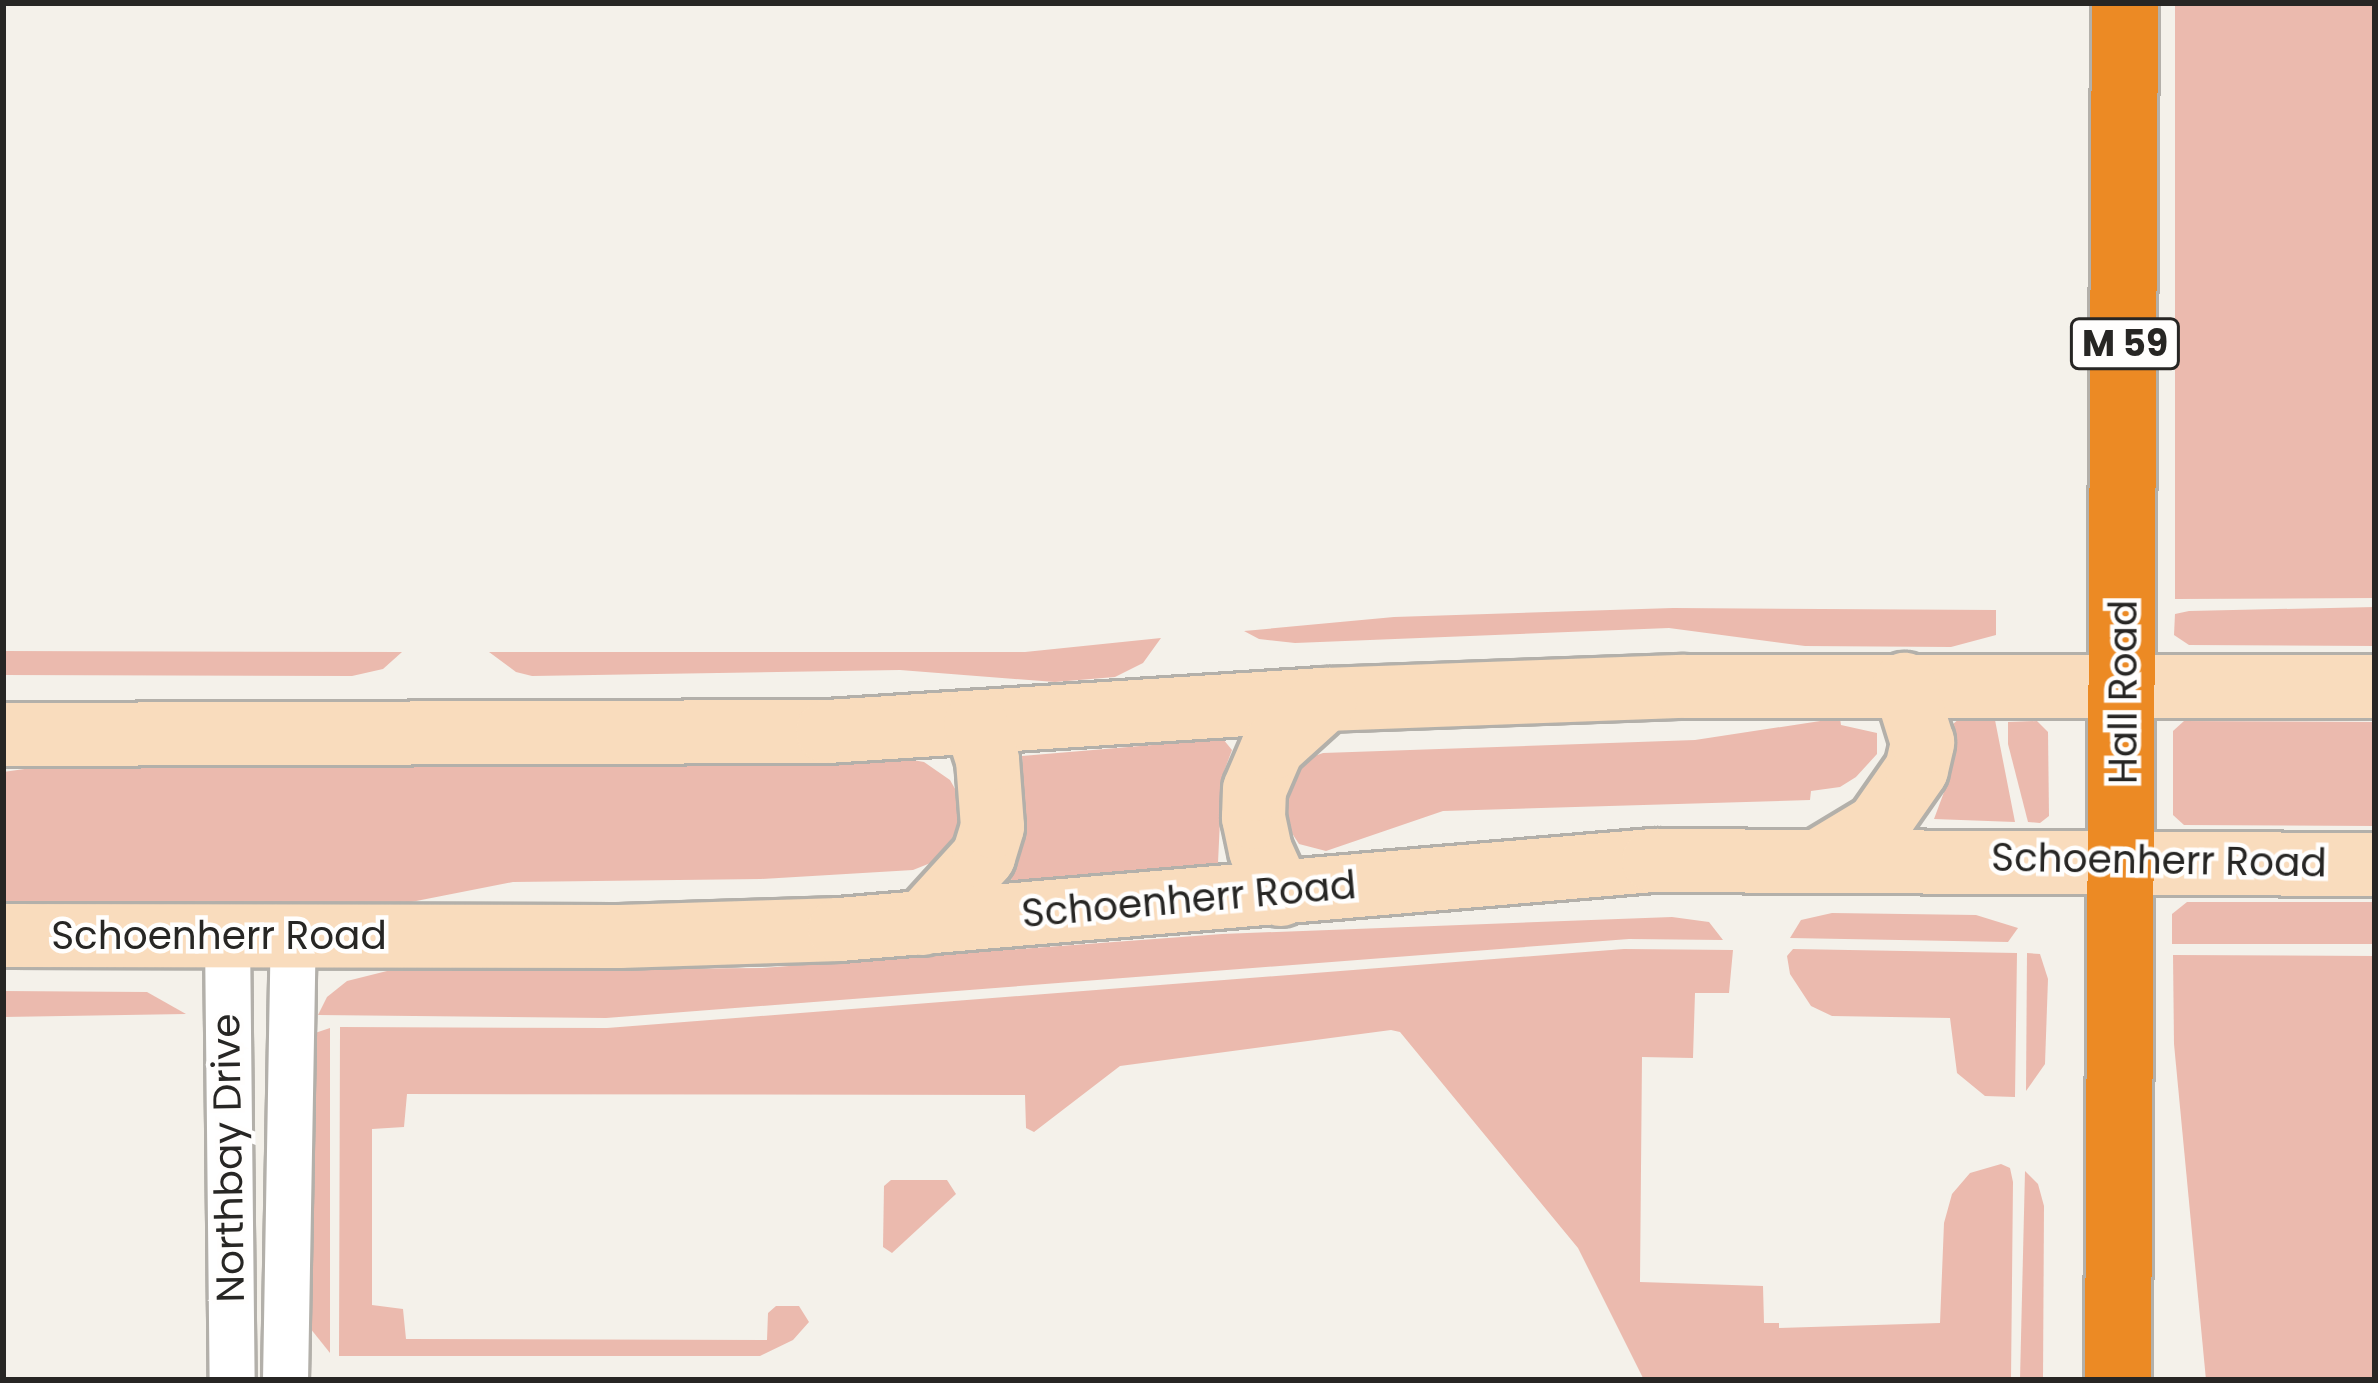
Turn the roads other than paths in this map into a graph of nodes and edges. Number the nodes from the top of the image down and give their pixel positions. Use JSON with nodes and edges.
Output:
{"nodes":[{"id":1,"x":2125,"y":3,"type":"edge"},
{"id":2,"x":1904,"y":684,"type":"junction"},
{"id":3,"x":2125,"y":685,"type":"junction"},
{"id":4,"x":2375,"y":686,"type":"edge"},
{"id":5,"x":1325,"y":699,"type":"junction"},
{"id":6,"x":975,"y":723,"type":"junction"},
{"id":7,"x":3,"y":734,"type":"edge"},
{"id":8,"x":1824,"y":857,"type":"junction"},
{"id":9,"x":2122,"y":861,"type":"junction"},
{"id":10,"x":2375,"y":864,"type":"edge"},
{"id":11,"x":1280,"y":894,"type":"junction"},
{"id":12,"x":922,"y":923,"type":"junction"},
{"id":13,"x":3,"y":935,"type":"edge"},
{"id":14,"x":226,"y":936,"type":"junction"},
{"id":15,"x":292,"y":937,"type":"junction"},
{"id":16,"x":232,"y":1380,"type":"edge"},
{"id":17,"x":285,"y":1380,"type":"edge"},
{"id":18,"x":2118,"y":1380,"type":"edge"}],
"edges":[{"from":1,"to":3,"type":"highway","name":"Hall Road","number":"M 59"},
{"from":2,"to":3,"type":"main road"},
{"from":2,"to":5,"type":"main road"},
{"from":2,"to":8,"type":"main road"},
{"from":3,"to":4,"type":"main road"},
{"from":3,"to":9,"type":"highway","name":"Hall Road","number":"M 59"},
{"from":5,"to":6,"type":"main road"},
{"from":5,"to":11,"type":"main road"},
{"from":6,"to":7,"type":"main road"},
{"from":6,"to":12,"type":"main road"},
{"from":8,"to":9,"type":"main road","name":"Schoenherr Road"},
{"from":8,"to":11,"type":"main road","name":"Schoenherr Road"},
{"from":9,"to":10,"type":"main road","name":"Schoenherr Road"},
{"from":9,"to":18,"type":"highway","name":"Hall Road","number":"M 59"},
{"from":11,"to":12,"type":"main road","name":"Schoenherr Road"},
{"from":12,"to":15,"type":"main road","name":"Schoenherr Road"},
{"from":13,"to":14,"type":"main road","name":"Schoenherr Road"},
{"from":14,"to":15,"type":"main road","name":"Schoenherr Road"},
{"from":14,"to":16,"type":"street","name":"Northbay Drive"},
{"from":15,"to":17,"type":"street","name":"Northbay Drive"}]}
